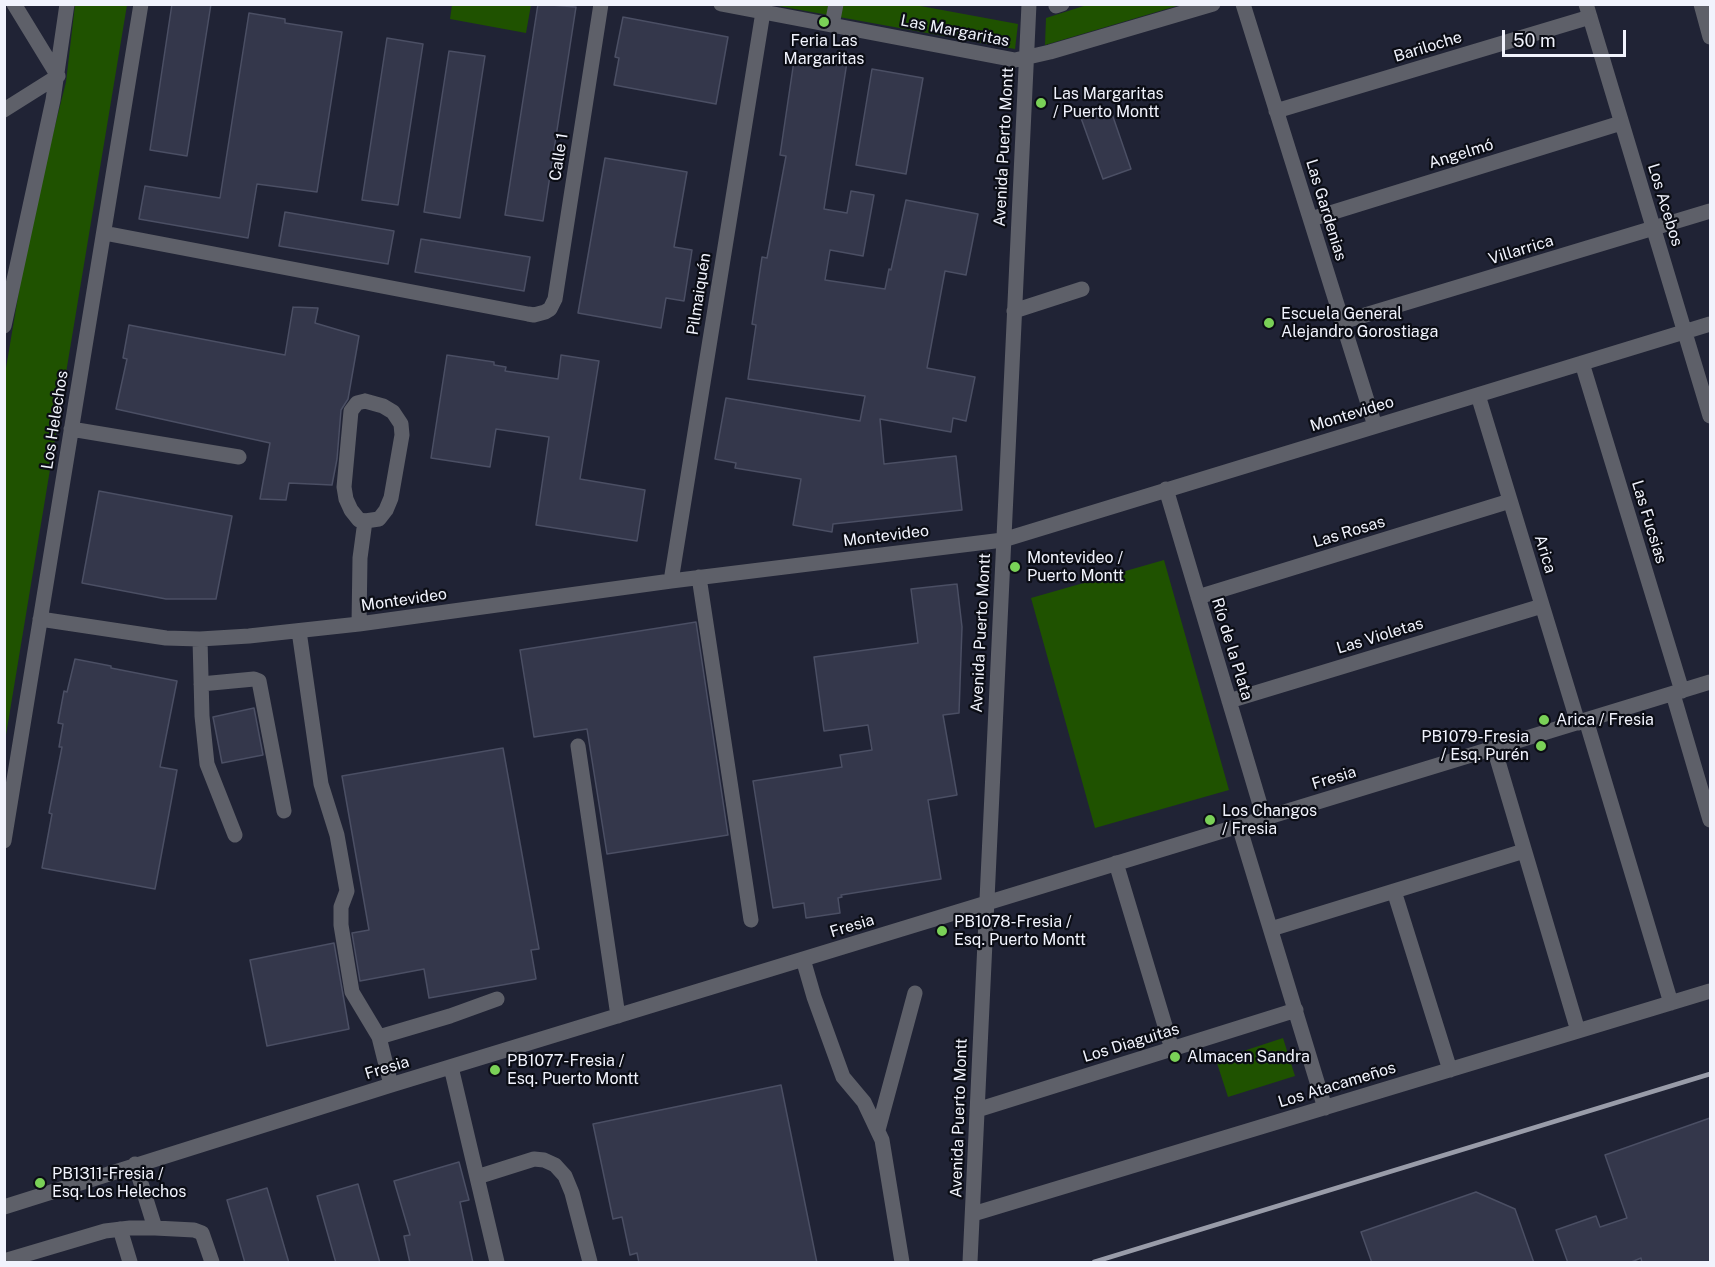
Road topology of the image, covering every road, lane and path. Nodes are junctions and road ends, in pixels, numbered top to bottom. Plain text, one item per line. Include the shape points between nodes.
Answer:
1 (14, 4) edge
2 (67, 4) edge
3 (141, 4) edge
4 (601, 4) edge
5 (836, 4) edge
6 (1029, 4) edge
7 (1214, 4) edge
8 (1243, 4) edge
9 (1701, 4) edge
10 (723, 5) edge
11 (1588, 11) edge
12 (763, 12) junction
13 (832, 25) junction
14 (1710, 37) edge
15 (1026, 59) junction
16 (58, 76) junction
17 (4, 110) edge
18 (1276, 111) junction
19 (1622, 123) junction
20 (1710, 211) edge
21 (1311, 219) junction
22 (1654, 228) junction
23 (104, 233) junction
24 (1082, 290) dead end
25 (1014, 311) junction
26 (1342, 322) junction
27 (1710, 324) edge
28 (4, 326) edge
29 (1685, 332) junction
30 (1582, 363) junction
31 (1478, 395) junction
32 (1710, 416) edge
33 (1375, 426) junction
34 (71, 429) junction
35 (239, 457) dead end
36 (1166, 489) junction
37 (1510, 501) junction
38 (365, 521) junction
39 (1003, 540) junction
40 (699, 578) junction
41 (671, 581) junction
42 (1198, 597) junction
43 (1542, 606) junction
44 (40, 619) junction
45 (359, 624) junction
46 (299, 631) junction
47 (200, 639) junction
48 (1710, 682) edge
49 (201, 684) junction
50 (1677, 693) junction
51 (1229, 701) junction
52 (1582, 722) junction
53 (578, 746) dead end
54 (1494, 748) junction
55 (284, 811) dead end
56 (1264, 818) junction
57 (1710, 820) edge
58 (1239, 826) junction
59 (235, 835) dead end
60 (4, 841) edge
61 (1524, 851) junction
62 (1116, 863) junction
63 (1394, 891) junction
64 (986, 903) junction
65 (751, 920) dead end
66 (1271, 928) junction
67 (803, 959) junction
68 (1710, 991) edge
69 (915, 993) dead end
70 (497, 999) dead end
71 (1671, 1003) junction
72 (1296, 1010) junction
73 (618, 1016) junction
74 (1578, 1031) junction
75 (379, 1037) junction
76 (1172, 1049) junction
77 (450, 1067) junction
78 (1450, 1070) junction
79 (391, 1085) junction
80 (1325, 1108) junction
81 (977, 1110) junction
82 (878, 1130) junction
83 (135, 1164) junction
84 (477, 1177) junction
85 (4, 1207) edge
86 (974, 1214) junction
87 (155, 1228) junction
88 (120, 1229) junction
89 (4, 1261) edge
90 (130, 1263) edge
91 (212, 1263) edge
92 (497, 1263) edge
93 (590, 1263) edge
94 (902, 1263) edge
95 (970, 1263) edge

1 - 16 street
2 - 16 street
3 - 23 street, Los Helechos
4 - 23 street, Calle 1 via 555,299 545,312 528,314
5 - 13 street
6 - 15 street, Avenida Puerto Montt
7 - 15 street, Las Margaritas
8 - 18 street, Las Gardenias
9 - 14 street
10 - 12 street, Las Margaritas
11 - 18 street, Bariloche
11 - 19 street, Los Acebos
12 - 13 street, Las Margaritas
12 - 41 street, Pilmaiquén
13 - 15 street, Las Margaritas via 1001,58
15 - 25 street, Avenida Puerto Montt
16 - 17 street
16 - 28 street
18 - 21 street, Las Gardenias
19 - 21 street, Angelmó
19 - 22 street, Los Acebos
20 - 22 street, Villarrica
21 - 26 street, Las Gardenias
22 - 26 street, Villarrica
22 - 29 street, Los Acebos
23 - 34 street, Los Helechos
24 - 25 street
25 - 39 street, Avenida Puerto Montt
26 - 33 street, Las Gardenias
27 - 29 street, Montevideo
29 - 30 street, Montevideo
29 - 32 street, Los Acebos
30 - 31 street, Montevideo
30 - 50 street, Las Fucsias
31 - 33 street, Montevideo
31 - 37 street, Arica
33 - 36 street, Montevideo
34 - 35 street
34 - 44 street, Los Helechos
36 - 39 street, Montevideo
36 - 42 street, Río de la Plata
37 - 42 street, Las Rosas
37 - 43 street, Arica
38 - 38 street via 351,510 344,487 351,411 357,403 365,401 393,412 401,424 402,435 392,498 379,519
38 - 45 street
39 - 40 street, Montevideo
39 - 64 street, Avenida Puerto Montt
40 - 41 street, Montevideo
40 - 65 street
41 - 45 street, Montevideo
42 - 51 street, Río de la Plata
43 - 51 street, Las Violetas
43 - 52 street, Arica
44 - 47 street, Montevideo
44 - 60 street, Los Helechos
45 - 46 street, Montevideo
46 - 47 street, Montevideo
46 - 75 street via 321,784 337,835 347,891 340,907 352,992
47 - 49 street
48 - 50 street, Fresia
49 - 55 street via 259,681
49 - 59 street via 207,764
50 - 52 street, Fresia
50 - 57 street, Las Fucsias
51 - 56 street, Río de la Plata
52 - 54 street, Fresia
52 - 71 street, Arica
53 - 73 street
54 - 56 street, Fresia
54 - 61 street
56 - 58 street, Fresia
58 - 62 street, Fresia
58 - 66 street
61 - 63 street
61 - 74 street
62 - 64 street, Fresia
62 - 76 street
63 - 66 street
63 - 78 street
64 - 67 street, Fresia
64 - 81 street, Avenida Puerto Montt
66 - 72 street
67 - 73 street, Fresia
67 - 82 street via 843,1077 864,1101
68 - 71 street, Los Atacameños
69 - 82 street
70 - 75 street
71 - 74 street, Los Atacameños
72 - 76 street, Los Diaguitas
72 - 80 street
73 - 77 street, Fresia
74 - 78 street, Los Atacameños
75 - 79 street
76 - 81 street, Los Diaguitas
77 - 79 street, Fresia
77 - 84 street
78 - 80 street, Los Atacameños
79 - 83 street, Fresia
80 - 86 street, Los Atacameños
81 - 86 street, Avenida Puerto Montt
82 - 94 street
83 - 85 street, Fresia
83 - 87 street
84 - 92 street
84 - 93 street via 534,1159 555,1165 572,1193
86 - 95 street, Avenida Puerto Montt
87 - 88 street
87 - 91 street via 202,1233
88 - 89 street
88 - 90 street

